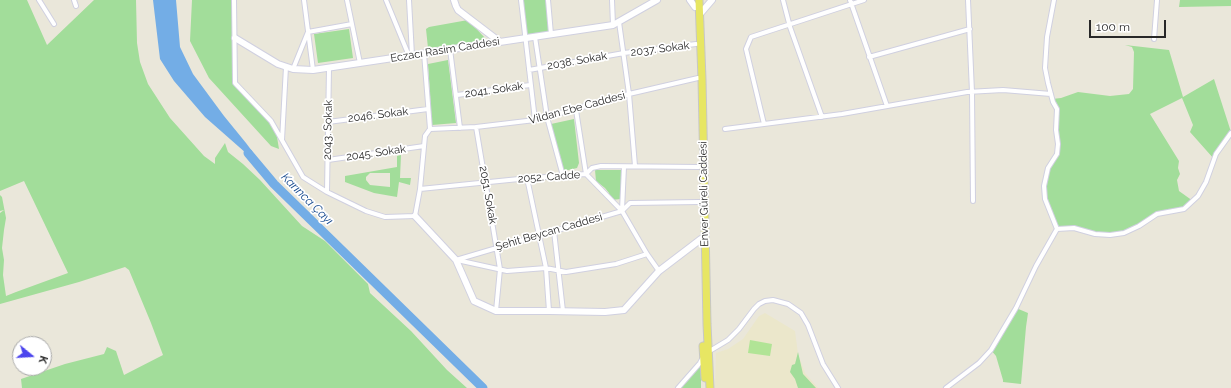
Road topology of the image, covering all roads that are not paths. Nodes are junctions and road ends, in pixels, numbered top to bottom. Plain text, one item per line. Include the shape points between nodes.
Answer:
1 (39, 0) edge
2 (74, 0) edge
3 (234, 0) edge
4 (304, 0) edge
5 (347, 0) edge
6 (386, 0) edge
7 (409, 0) edge
8 (454, 0) edge
9 (521, 0) edge
10 (548, 0) edge
11 (612, 0) edge
12 (657, 0) edge
13 (690, 0) edge
14 (712, 0) edge
15 (783, 0) edge
16 (864, 0) edge
17 (968, 0) edge
18 (1054, 0) edge
19 (1157, 0) edge
20 (697, 2) edge
21 (850, 2) edge
22 (76, 6) dead end
23 (700, 14) junction
24 (620, 22) junction
25 (54, 24) dead end
26 (352, 24) junction
27 (789, 24) junction
28 (613, 25) junction
29 (970, 30) junction
30 (308, 32) junction
31 (551, 34) junction
32 (535, 37) junction
33 (235, 38) junction
34 (525, 38) junction
35 (1154, 39) dead end
36 (500, 42) junction
37 (696, 44) junction
38 (450, 49) junction
39 (424, 53) junction
40 (624, 53) junction
41 (411, 56) junction
42 (869, 57) junction
43 (360, 63) junction
44 (286, 67) junction
45 (329, 68) junction
46 (540, 68) junction
47 (293, 69) junction
48 (313, 70) junction
49 (529, 70) junction
50 (698, 78) junction
51 (530, 85) junction
52 (972, 92) junction
53 (629, 94) junction
54 (1051, 94) junction
55 (457, 95) junction
56 (887, 106) junction
57 (428, 109) junction
58 (576, 110) junction
59 (547, 117) junction
60 (822, 117) junction
61 (535, 120) junction
62 (328, 122) junction
63 (764, 124) junction
64 (476, 127) junction
65 (460, 128) junction
66 (430, 129) junction
67 (724, 129) dead end
68 (1231, 133) edge
69 (282, 141) junction
70 (424, 146) junction
71 (328, 160) junction
72 (635, 166) junction
73 (624, 167) junction
74 (699, 167) junction
75 (586, 174) junction
76 (563, 176) junction
77 (527, 178) junction
78 (485, 182) junction
79 (420, 189) junction
80 (327, 192) junction
81 (973, 201) dead end
82 (700, 202) junction
83 (622, 211) junction
84 (414, 216) junction
85 (1057, 229) junction
86 (554, 231) junction
87 (540, 235) junction
88 (701, 239) junction
89 (497, 248) junction
90 (647, 254) junction
91 (456, 260) junction
92 (546, 268) junction
93 (500, 269) junction
94 (558, 270) junction
95 (659, 271) junction
96 (496, 311) junction
97 (549, 311) junction
98 (563, 311) junction
99 (706, 354) junction
100 (678, 388) edge
101 (706, 388) edge
102 (710, 388) edge
103 (838, 388) edge
104 (946, 388) edge

1 - 25 street
2 - 22 street
3 - 33 street
4 - 30 street
5 - 26 street
6 - 41 street
7 - 41 street
8 - 36 main road via 458,10
9 - 34 street
10 - 31 street
11 - 28 street
12 - 24 main road, Eczacı Rasim Caddesi
13 - 20 main road
14 - 23 main road
15 - 27 street
16 - 21 street
17 - 29 street
18 - 54 street via 1047,37 1045,68
19 - 35 street
20 - 23 main road, Enver Güreli Caddesi
20 - 37 main road, Enver Güreli Caddesi
21 - 27 street
21 - 42 street
23 - 99 main road, Enver Güreli Caddesi
24 - 28 main road, Eczacı Rasim Caddesi
24 - 40 street
26 - 30 street
26 - 43 street
27 - 60 street
27 - 63 street via 751,37 746,49
28 - 31 main road, Eczacı Rasim Caddesi
29 - 42 street
29 - 52 street
30 - 47 street
30 - 48 street
31 - 32 main road, Eczacı Rasim Caddesi
32 - 34 main road, Eczacı Rasim Caddesi
32 - 46 street
33 - 44 main road, Eczacı Rasim Caddesi
33 - 69 street via 235,83 271,121
34 - 36 main road, Eczacı Rasim Caddesi
34 - 49 street
36 - 38 main road, Eczacı Rasim Caddesi
37 - 40 street, 2037. Sokak
37 - 50 main road, Enver Güreli Caddesi
38 - 39 main road, Eczacı Rasim Caddesi
38 - 55 street
39 - 41 main road, Eczacı Rasim Caddesi
39 - 57 street
40 - 46 street, 2038. Sokak
40 - 53 street
41 - 43 main road, Eczacı Rasim Caddesi
42 - 56 street
43 - 45 main road, Eczacı Rasim Caddesi
44 - 47 main road, Eczacı Rasim Caddesi
44 - 69 street
45 - 48 main road, Eczacı Rasim Caddesi
45 - 62 street, 2043. Sokak
46 - 49 street, 2038. Sokak
46 - 59 street
47 - 48 main road, Eczacı Rasim Caddesi
49 - 51 street
50 - 53 street, Vildan Ebe Caddesi
50 - 74 main road, Enver Güreli Caddesi
51 - 55 street, 2041. Sokak
51 - 61 street
52 - 54 street via 1003,90
52 - 56 street
52 - 81 street
53 - 58 street, Vildan Ebe Caddesi
53 - 72 street
54 - 85 street via 1057,109 1057,154 1048,168 1044,186 1045,199
55 - 65 street
56 - 60 street
57 - 62 street, 2046. Sokak
57 - 66 street
58 - 59 street, Vildan Ebe Caddesi
58 - 75 street
59 - 61 street, Vildan Ebe Caddesi
59 - 76 street
60 - 63 street
61 - 64 street, Vildan Ebe Caddesi
62 - 71 street, 2043. Sokak
63 - 67 street
64 - 65 street, Vildan Ebe Caddesi
64 - 78 street, 2051. Sokak
65 - 66 street, Vildan Ebe Caddesi
66 - 70 street via 425,136
68 - 85 street via 1216,154 1198,196 1184,209 1157,214 1124,233 1110,235 1074,228
69 - 80 street via 303,177
70 - 71 street, 2045. Sokak
70 - 79 street
71 - 80 street, 2043. Sokak
72 - 73 street, 2052. Cadde
72 - 74 street, 2052. Cadde
73 - 75 street, 2052. Cadde via 601,166 592,168
73 - 83 street
74 - 82 main road, Enver Güreli Caddesi
75 - 76 street, 2052. Cadde
75 - 83 street
76 - 77 street, 2052. Cadde
77 - 78 street, 2052. Cadde
77 - 87 street
78 - 79 street, 2052. Cadde
78 - 89 street, 2051. Sokak
79 - 84 street
80 - 84 street via 366,211 385,216
82 - 83 street, Şehit Beycan Caddesi via 630,203
82 - 88 main road, Enver Güreli Caddesi
83 - 86 street, Şehit Beycan Caddesi
83 - 90 street
84 - 91 main road
85 - 104 street via 991,350
86 - 87 street, Şehit Beycan Caddesi
86 - 94 street
87 - 89 street, Şehit Beycan Caddesi
87 - 92 street
88 - 95 main road
88 - 99 main road, Enver Güreli Caddesi
89 - 91 street, Şehit Beycan Caddesi
89 - 93 street, 2051. Sokak
90 - 94 street via 616,264 566,272
90 - 95 street
91 - 93 street
91 - 96 main road via 474,301
92 - 93 street via 507,271
92 - 94 street
92 - 97 street
93 - 96 street, 2051. Sokak
94 - 98 street
95 - 98 main road via 624,310
96 - 97 main road
97 - 98 main road
99 - 100 street
99 - 101 main road, Enver Güreli Caddesi
99 - 102 main road, Enver Güreli Caddesi
99 - 103 street via 739,330 759,304 773,300 788,304 801,313 823,364

